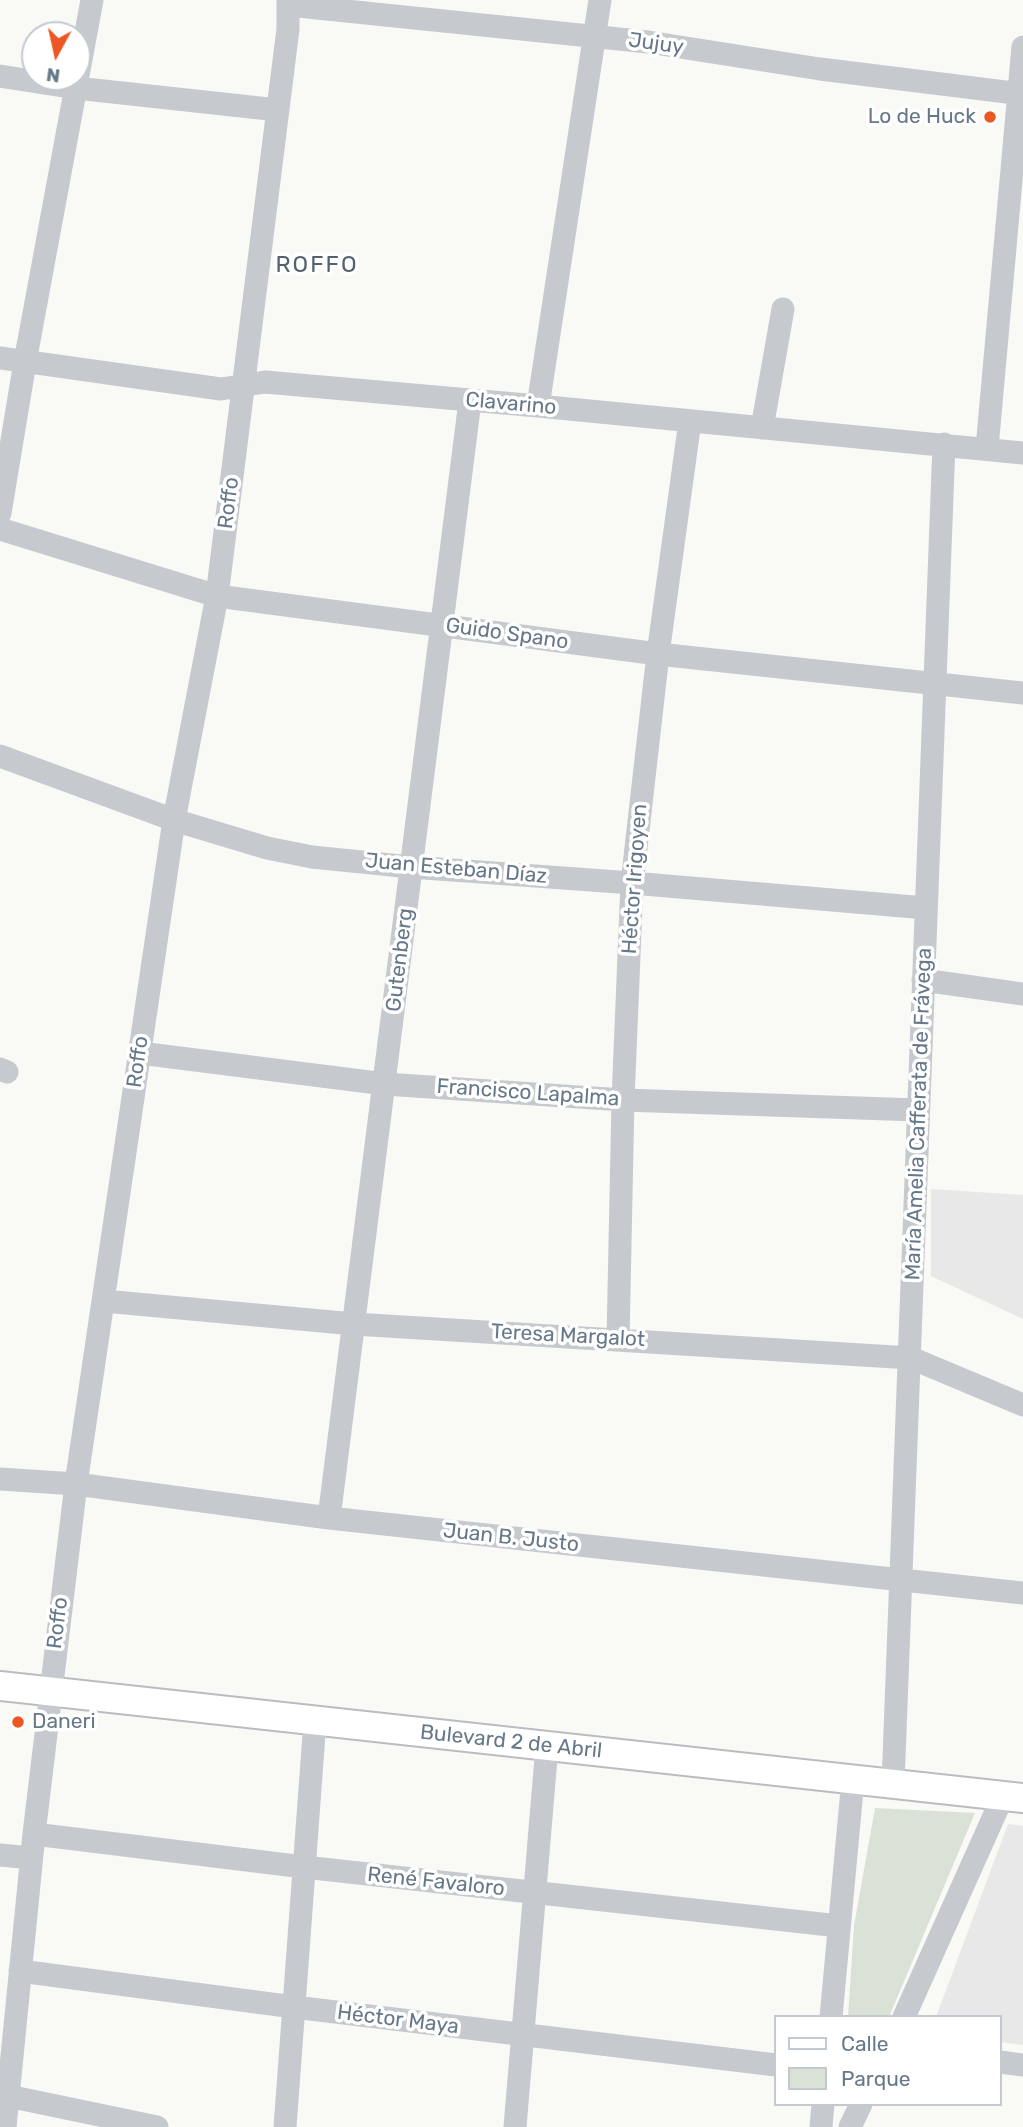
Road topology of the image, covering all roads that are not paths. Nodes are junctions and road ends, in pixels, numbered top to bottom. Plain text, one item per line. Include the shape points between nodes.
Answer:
1 (92, 0) edge
2 (600, 0) edge
3 (288, 3) edge
4 (439, 10) edge
5 (88, 21) edge
6 (594, 37) junction
7 (1023, 47) edge
8 (0, 76) edge
9 (21, 79) edge
10 (91, 90) edge
11 (75, 91) edge
12 (1021, 94) edge
13 (278, 110) junction
14 (783, 310) dead end
15 (0, 358) edge
16 (25, 362) junction
17 (244, 384) junction
18 (470, 401) junction
19 (538, 405) junction
20 (690, 421) junction
21 (762, 428) junction
22 (944, 444) junction
23 (987, 448) junction
24 (1023, 453) edge
25 (0, 513) edge
26 (0, 529) edge
27 (217, 596) junction
28 (442, 625) junction
29 (657, 654) junction
30 (935, 683) junction
31 (1023, 693) edge
32 (0, 757) edge
33 (174, 820) junction
34 (411, 867) junction
35 (632, 883) junction
36 (926, 908) junction
37 (923, 980) junction
38 (1023, 994) edge
39 (140, 1053) junction
40 (385, 1084) junction
41 (623, 1100) junction
42 (918, 1110) junction
43 (103, 1301) junction
44 (354, 1324) junction
45 (618, 1339) junction
46 (911, 1358) junction
47 (1023, 1405) edge
48 (0, 1479) edge
49 (76, 1484) junction
50 (330, 1518) junction
51 (901, 1581) junction
52 (1023, 1593) edge
53 (0, 1686) edge
54 (50, 1692) junction
55 (315, 1721) junction
56 (547, 1746) junction
57 (853, 1779) junction
58 (893, 1784) junction
59 (1013, 1797) edge
60 (34, 1834) junction
61 (0, 1855) edge
62 (31, 1858) junction
63 (304, 1867) junction
64 (534, 1893) junction
65 (839, 1926) junction
66 (13, 1985) edge
67 (293, 2007) junction
68 (831, 2015) edge
69 (905, 2015) edge
70 (522, 2035) junction
71 (1002, 2062) edge
72 (774, 2065) edge
73 (1023, 2065) edge
74 (8, 2096) junction
75 (823, 2106) edge
76 (860, 2106) edge
77 (5, 2127) edge
78 (157, 2127) edge
79 (285, 2127) edge
80 (515, 2127) edge
81 (821, 2127) edge
82 (850, 2127) edge

1 - 5 street
2 - 6 street
3 - 4 street, Jujuy
3 - 13 street, Roffo
4 - 6 street, Jujuy
6 - 12 street, Jujuy
6 - 19 street
7 - 12 street
8 - 9 street
10 - 13 street
11 - 16 street
12 - 23 street
13 - 17 street, Roffo
14 - 21 street
15 - 16 street, Clavarino
16 - 17 street, Clavarino via 221,389
16 - 25 street
17 - 18 street, Clavarino via 265,382
17 - 27 street, Roffo
18 - 19 street, Clavarino
18 - 28 street, Gutenberg
19 - 20 street, Clavarino
20 - 21 street, Clavarino
20 - 29 street, Héctor Irigoyen
21 - 22 street, Clavarino
22 - 23 street, Clavarino
22 - 30 street, María Amelia Cafferata de Frávega
23 - 24 street, Clavarino
26 - 27 street, Guido Spano
27 - 28 street, Guido Spano
27 - 33 street, Roffo
28 - 29 street, Guido Spano
28 - 34 street, Gutenberg
29 - 30 street, Guido Spano
29 - 35 street, Héctor Irigoyen
30 - 31 street, Guido Spano
30 - 36 street, María Amelia Cafferata de Frávega
32 - 33 street, Juan Esteban Díaz
33 - 34 street, Juan Esteban Díaz via 267,848
33 - 39 street, Roffo
34 - 35 street, Juan Esteban Díaz
34 - 40 street, Gutenberg
35 - 36 street, Juan Esteban Díaz
35 - 41 street, Héctor Irigoyen
36 - 37 street, María Amelia Cafferata de Frávega
37 - 38 street
37 - 42 street, María Amelia Cafferata de Frávega
39 - 40 street, Francisco Lapalma
39 - 43 street, Roffo
40 - 41 street, Francisco Lapalma
40 - 44 street, Gutenberg
41 - 42 street, Francisco Lapalma
41 - 45 street, Héctor Irigoyen
42 - 46 street, María Amelia Cafferata de Frávega
43 - 44 street, Teresa Margalot
43 - 49 street, Roffo
44 - 45 street, Teresa Margalot
44 - 50 street, Gutenberg
45 - 46 street, Teresa Margalot
46 - 47 street, Teresa Margalot
46 - 51 street, María Amelia Cafferata de Frávega
48 - 49 street, Juan B. Justo
49 - 50 street, Juan B. Justo
49 - 54 street, Roffo
50 - 51 street, Juan B. Justo
51 - 52 street, Juan B. Justo
51 - 58 street, María Amelia Cafferata de Frávega
53 - 54 main road, Bulevard 2 de Abril
54 - 55 main road, Bulevard 2 de Abril
54 - 60 street, Roffo
55 - 56 main road, Bulevard 2 de Abril
55 - 63 street
56 - 57 main road, Bulevard 2 de Abril
56 - 64 street
57 - 58 main road, Bulevard 2 de Abril
57 - 65 street
58 - 59 main road, Bulevard 2 de Abril
59 - 69 street
60 - 62 street, Roffo
60 - 63 street, René Favaloro
61 - 62 street
62 - 66 street, Roffo
63 - 64 street, René Favaloro
63 - 67 street
64 - 65 street, René Favaloro
64 - 70 street
65 - 68 street
66 - 67 street, Héctor Maya
66 - 74 street, Roffo
67 - 70 street, Héctor Maya
67 - 79 street
70 - 72 street, Héctor Maya
70 - 80 street
71 - 73 street
74 - 77 street, Roffo
74 - 78 street
75 - 81 street
76 - 82 street

